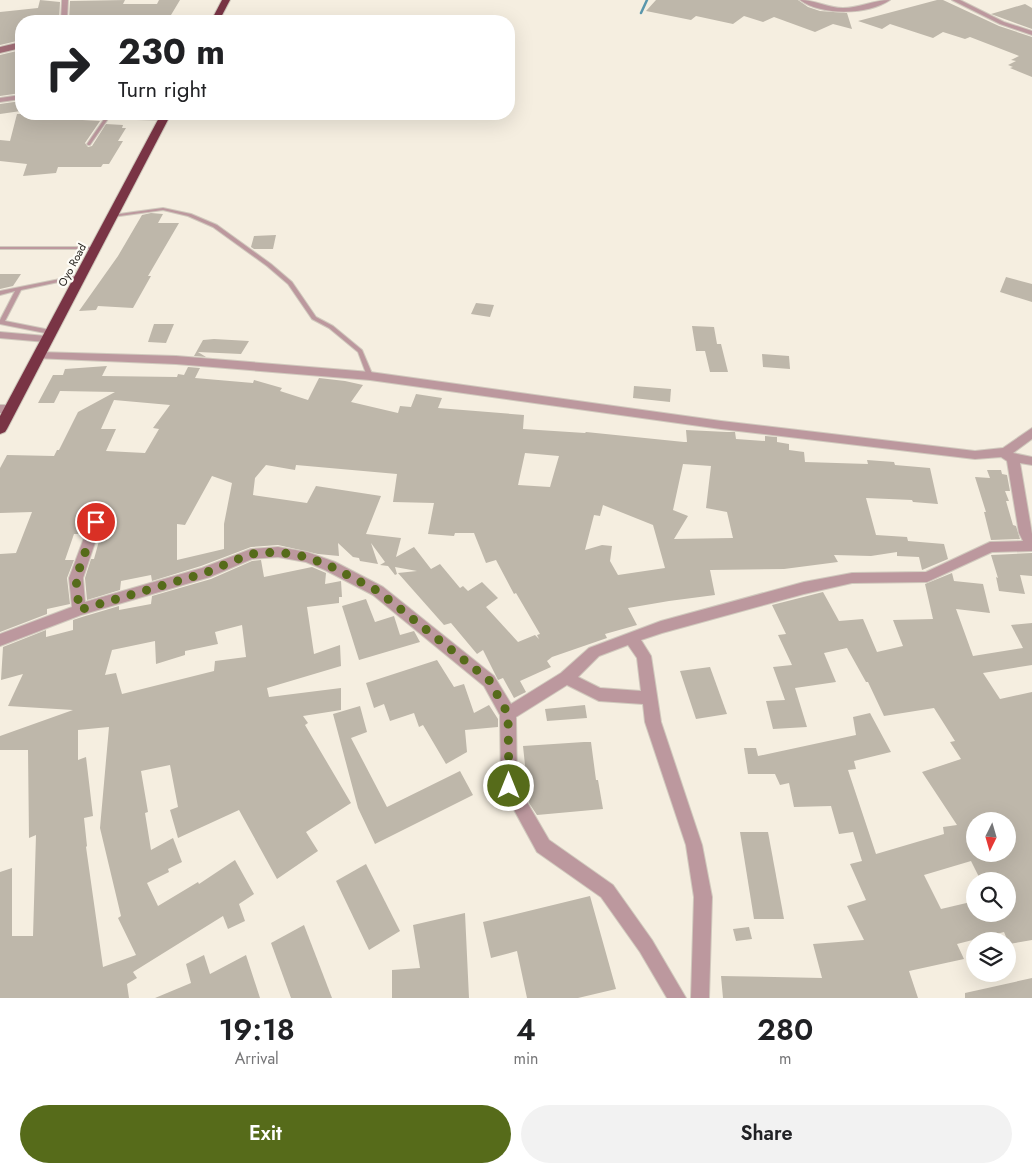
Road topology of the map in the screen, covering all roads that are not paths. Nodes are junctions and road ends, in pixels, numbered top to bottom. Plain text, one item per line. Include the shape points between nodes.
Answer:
1 (65, 0) edge
2 (226, 0) edge
3 (804, 0) edge
4 (887, 0) edge
5 (955, 0) edge
6 (64, 15) edge
7 (217, 15) edge
8 (1032, 33) edge
9 (15, 46) edge
10 (0, 50) edge
11 (15, 97) edge
12 (0, 100) edge
13 (105, 120) edge
14 (163, 120) edge
15 (89, 144) dead end
16 (112, 216) junction
17 (0, 248) edge
18 (95, 248) junction
19 (80, 276) junction
20 (20, 289) junction
21 (0, 293) edge
22 (1, 322) edge
23 (0, 335) edge
24 (48, 336) junction
25 (38, 356) junction
26 (370, 376) junction
27 (5, 409) edge
28 (0, 429) edge
29 (1032, 432) edge
30 (999, 454) junction
31 (1013, 458) junction
32 (1032, 461) edge
33 (96, 522) dead end
34 (1032, 546) edge
35 (79, 610) junction
36 (631, 638) junction
37 (0, 640) edge
38 (566, 678) junction
39 (649, 698) junction
40 (508, 714) junction
41 (677, 998) edge
42 (700, 998) edge

1 - 6 street
2 - 7 highway
3 - 4 street via 823,8 849,11
5 - 8 street via 1002,23
9 - 10 street
11 - 12 street
13 - 15 lane
14 - 16 highway, Oyo Road
16 - 18 highway, Oyo Road
16 - 26 lane via 163,209 215,226 290,283 314,318 360,351
17 - 18 lane
18 - 19 highway, Oyo Road
19 - 20 lane
19 - 24 highway, Oyo Road
20 - 21 lane
20 - 22 lane
22 - 24 lane
23 - 24 street
24 - 25 highway, Oyo Road
25 - 26 street via 176,360
25 - 27 highway, Oyo Road
26 - 30 street via 730,427 975,455
27 - 28 highway, Oyo Road
29 - 30 street via 1020,445
30 - 31 street
31 - 32 street
31 - 34 street via 1025,533
33 - 35 street via 76,578
34 - 36 street via 990,547 927,576 852,578 804,588
35 - 37 street
35 - 40 street via 205,573 250,554 278,552 307,557 378,591 489,680
36 - 38 street via 594,652
36 - 39 street via 644,656
38 - 39 street via 599,694
38 - 40 street
39 - 42 street via 653,722 694,845 703,897
40 - 41 street via 509,786 543,846 607,892 646,946

